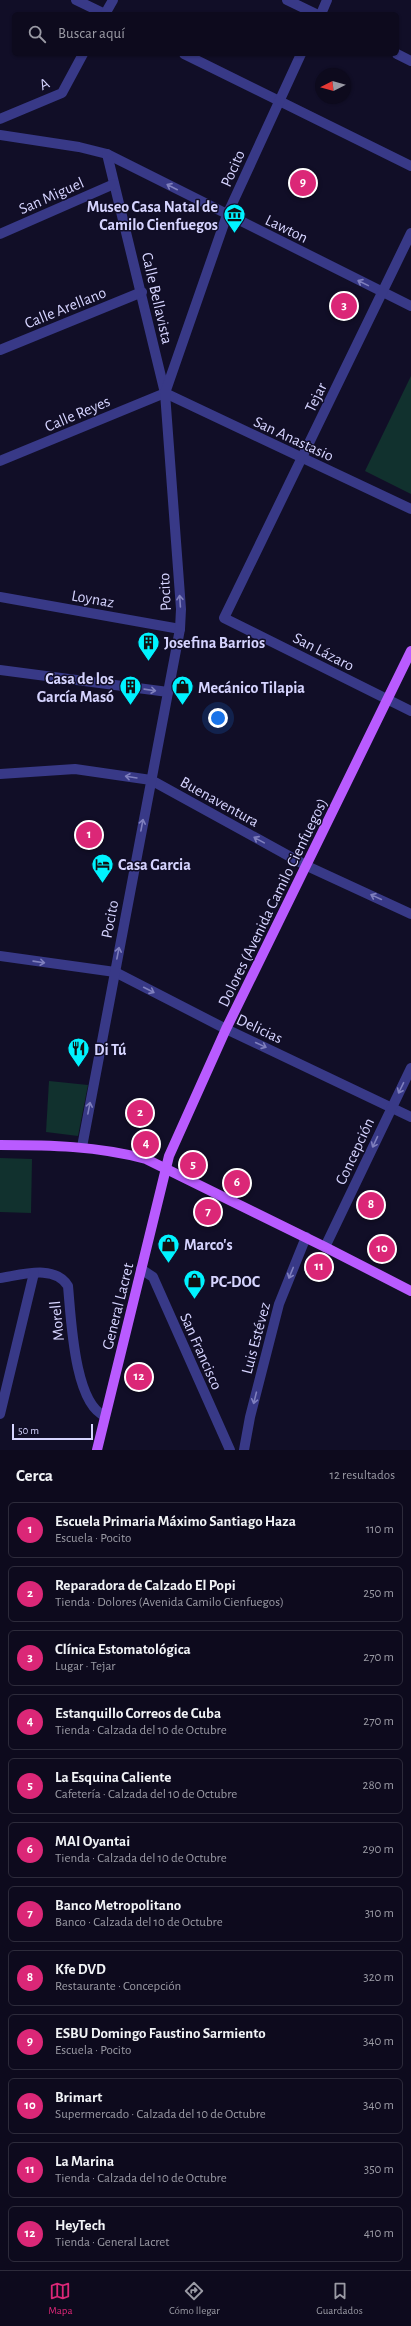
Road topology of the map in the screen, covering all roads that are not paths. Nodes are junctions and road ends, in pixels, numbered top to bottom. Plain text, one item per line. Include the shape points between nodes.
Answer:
1 (76, 0) edge
2 (113, 0) edge
3 (287, 0) edge
4 (327, 0) edge
5 (101, 12) edge
6 (106, 12) edge
7 (312, 12) edge
8 (322, 12) edge
9 (399, 55) edge
10 (82, 56) edge
11 (188, 56) edge
12 (300, 56) edge
13 (411, 61) edge
14 (278, 102) junction
15 (0, 119) edge
16 (0, 135) edge
17 (107, 154) junction
18 (411, 166) edge
19 (114, 184) junction
20 (228, 216) junction
21 (411, 233) edge
22 (0, 234) edge
23 (142, 292) junction
24 (383, 293) junction
25 (411, 306) edge
26 (0, 350) edge
27 (165, 393) junction
28 (301, 458) junction
29 (0, 461) edge
30 (411, 509) edge
31 (0, 597) edge
32 (224, 618) joint
33 (180, 629) junction
34 (411, 652) edge
35 (0, 670) edge
36 (168, 692) junction
37 (388, 700) junction
38 (411, 711) edge
39 (0, 774) edge
40 (151, 780) junction
41 (307, 866) junction
42 (411, 914) edge
43 (0, 956) edge
44 (115, 972) junction
45 (226, 1029) junction
46 (411, 1068) edge
47 (392, 1107) junction
48 (411, 1117) edge
49 (0, 1145) edge
50 (82, 1147) junction
51 (166, 1169) junction
52 (306, 1237) junction
53 (325, 1247) junction
54 (141, 1269) junction
55 (34, 1272) junction
56 (0, 1278) edge
57 (411, 1291) edge
58 (0, 1414) edge
59 (105, 1416) junction
60 (97, 1450) edge
61 (230, 1450) edge
62 (244, 1450) edge

1 - 5 street
2 - 6 street
3 - 7 street
4 - 8 street
9 - 13 street
10 - 15 street, A via 62,93
11 - 14 street
12 - 14 street, Pocito
14 - 18 street
14 - 20 street, Pocito
16 - 17 street
17 - 19 street, Calle Bellavista
20 -> 17 street, Lawton
19 - 22 street, San Miguel
19 - 23 street, Calle Bellavista
24 -> 20 street, Lawton
20 - 27 street, Pocito
21 - 24 street, Tejar
23 - 26 street, Calle Arellano
23 - 27 street, Calle Bellavista
24 - 25 street, Lawton
24 - 28 street, Tejar
27 - 28 street, San Anastasio
27 - 29 street, Calle Reyes
33 -> 27 street, Pocito via 181,610
28 - 30 street, San Anastasio
28 - 32 street, Tejar
31 - 33 street, Loynaz
32 - 37 street, San Lázaro
33 - 36 street, Pocito
34 - 37 main road, Dolores (Avenida Camilo Cienfuegos)
35 -> 36 street
36 - 40 street, Pocito
37 - 38 street, San Lázaro
37 - 41 main road, Dolores (Avenida Camilo Cienfuegos)
40 -> 39 street, Buenaventura via 75,769
41 -> 40 street, Buenaventura
44 -> 40 street, Pocito
42 -> 41 street, Buenaventura
41 - 45 main road, Dolores (Avenida Camilo Cienfuegos)
43 -> 44 street, Delicias
44 -> 45 street, Delicias
50 -> 44 street, Pocito
45 -> 47 street, Delicias
45 - 51 main road, Dolores (Avenida Camilo Cienfuegos) via 185,1118
46 -> 47 street, Concepción
47 - 48 street, Delicias
47 -> 53 street, Concepción
49 - 50 main road
50 - 51 main road via 146,1159
51 - 52 main road
51 - 54 main road, General Lacret
52 - 53 main road
52 -> 62 street, Luis Estévez via 279,1304
53 - 57 main road
54 - 59 main road, General Lacret
54 - 61 street, San Francisco via 153,1277
55 - 56 street, Morell
55 - 58 street
55 - 59 street, Morell via 55,1274 68,1286 79,1376 93,1408
59 - 60 main road, General Lacret

